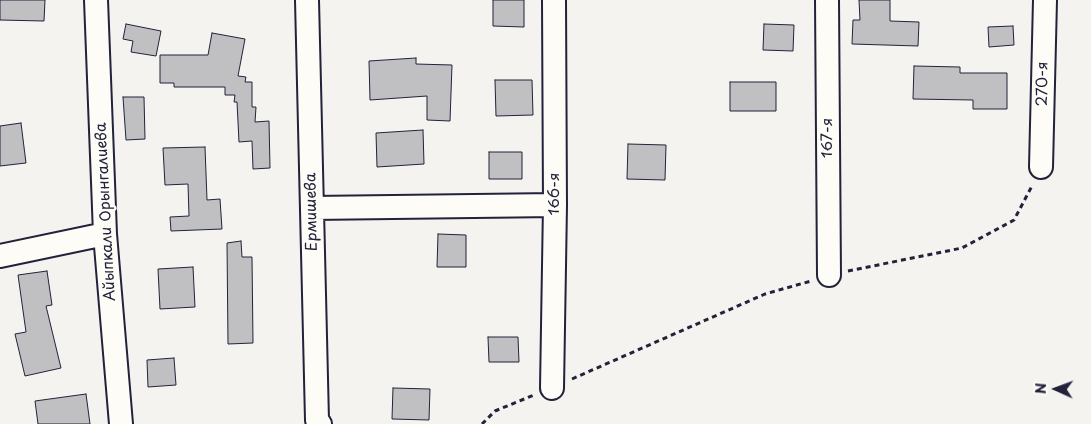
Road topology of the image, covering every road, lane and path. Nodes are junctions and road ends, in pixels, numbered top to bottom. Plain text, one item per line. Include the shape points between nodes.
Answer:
1 (96, 0) edge
2 (307, 0) edge
3 (554, 0) edge
4 (827, 0) edge
5 (1045, 0) edge
6 (1041, 168) joint
7 (555, 205) junction
8 (312, 208) junction
9 (105, 234) junction
10 (0, 256) edge
11 (829, 276) junction
12 (552, 388) junction
13 (120, 424) edge
14 (320, 424) edge
15 (482, 424) edge

1 - 9 street, Айыпкали Орынгалиева
2 - 8 street, Ермишева
3 - 7 street, 166-я
4 - 11 street, 167-я
5 - 6 street, 270-я
6 - 11 path via 1014,220 962,248
7 - 8 street
7 - 12 street, 166-я
8 - 14 street, Ермишева via 317,420
9 - 10 street
9 - 13 street, Айыпкали Орынгалиева
11 - 12 path via 765,294
12 - 15 path via 495,411

